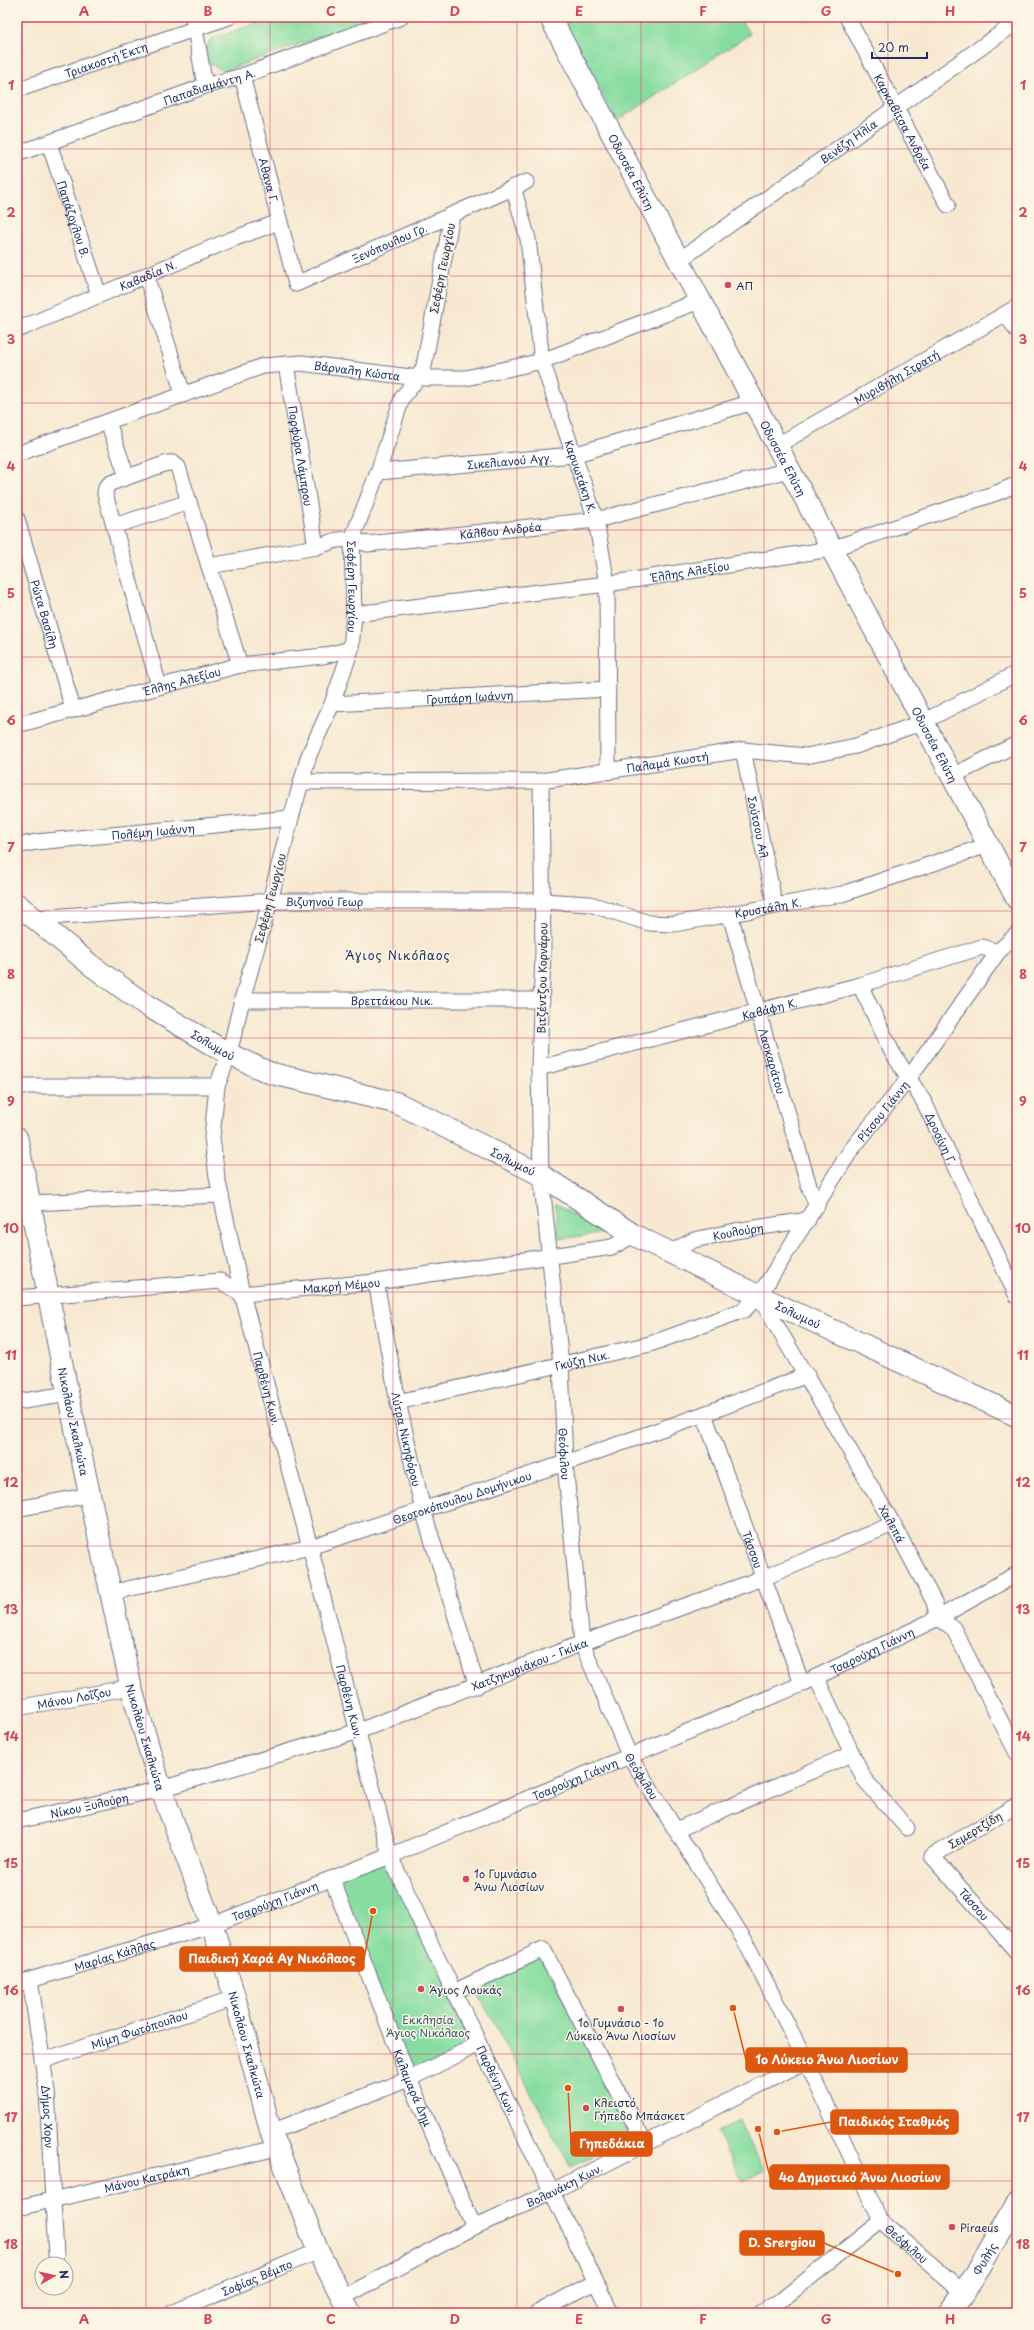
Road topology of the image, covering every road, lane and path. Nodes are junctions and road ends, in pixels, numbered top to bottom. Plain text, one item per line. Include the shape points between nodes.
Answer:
1 (229, 17) edge
2 (401, 17) edge
3 (550, 17) edge
4 (847, 17) edge
5 (1017, 22) edge
6 (194, 23) edge
7 (242, 76) junction
8 (205, 86) junction
9 (17, 90) edge
10 (897, 106) junction
11 (49, 143) junction
12 (17, 154) edge
13 (520, 185) joint
14 (948, 205) dead end
15 (452, 215) junction
16 (279, 222) junction
17 (687, 270) junction
18 (146, 275) junction
19 (296, 284) joint
20 (99, 295) junction
21 (699, 301) junction
22 (1012, 311) edge
23 (17, 330) edge
24 (1017, 331) edge
25 (542, 361) junction
26 (286, 364) junction
27 (418, 378) junction
28 (183, 394) junction
29 (753, 402) junction
30 (108, 422) junction
31 (776, 446) junction
32 (17, 454) edge
33 (573, 455) junction
34 (789, 470) junction
35 (378, 472) junction
36 (127, 477) junction
37 (1017, 484) edge
38 (189, 502) junction
39 (17, 519) edge
40 (596, 520) junction
41 (114, 526) junction
42 (352, 539) junction
43 (316, 547) junction
44 (831, 550) junction
45 (23, 561) edge
46 (209, 566) junction
47 (607, 584) junction
48 (354, 614) junction
49 (350, 649) junction
50 (240, 665) junction
51 (1017, 673) edge
52 (159, 686) junction
53 (608, 689) junction
54 (332, 704) junction
55 (73, 709) junction
56 (923, 722) junction
57 (17, 725) edge
58 (1017, 744) edge
59 (743, 750) junction
60 (608, 772) junction
61 (952, 776) junction
62 (541, 781) junction
63 (301, 782) junction
64 (291, 818) junction
65 (988, 845) junction
66 (17, 846) edge
67 (1017, 899) edge
68 (270, 901) junction
69 (542, 901) junction
70 (17, 904) edge
71 (775, 906) junction
72 (730, 915) junction
73 (35, 918) junction
74 (1017, 934) edge
75 (998, 952) junction
76 (860, 985) junction
77 (242, 1000) junction
78 (542, 1000) junction
79 (757, 1011) junction
80 (229, 1054) junction
81 (539, 1068) junction
82 (909, 1078) junction
83 (17, 1086) edge
84 (217, 1086) junction
85 (17, 1138) edge
86 (19, 1159) edge
87 (540, 1175) junction
88 (221, 1195) junction
89 (29, 1203) junction
90 (817, 1206) junction
91 (808, 1220) junction
92 (634, 1235) junction
93 (672, 1252) junction
94 (549, 1256) junction
95 (376, 1282) junction
96 (242, 1294) junction
97 (48, 1295) junction
98 (759, 1296) junction
99 (1017, 1296) edge
100 (17, 1298) edge
101 (561, 1364) junction
102 (807, 1375) junction
103 (68, 1394) junction
104 (17, 1402) edge
105 (398, 1402) junction
106 (704, 1414) junction
107 (1017, 1416) edge
108 (565, 1463) junction
109 (89, 1495) junction
110 (17, 1509) edge
111 (423, 1510) junction
112 (893, 1524) junction
113 (310, 1547) junction
114 (1017, 1574) edge
115 (763, 1578) junction
116 (110, 1594) junction
117 (938, 1618) junction
118 (582, 1643) junction
119 (816, 1677) junction
120 (802, 1684) junction
121 (476, 1686) junction
122 (131, 1687) junction
123 (17, 1708) edge
124 (359, 1731) junction
125 (1015, 1747) edge
126 (851, 1754) junction
127 (629, 1755) junction
128 (161, 1789) junction
129 (1017, 1805) edge
130 (17, 1820) edge
131 (907, 1828) dead end
132 (676, 1830) junction
133 (390, 1856) junction
134 (932, 1856) joint
135 (332, 1879) junction
136 (212, 1924) junction
137 (1017, 1952) edge
138 (24, 1982) edge
139 (454, 1992) junction
140 (235, 1998) junction
141 (479, 2044) junction
142 (44, 2060) junction
143 (806, 2061) junction
144 (409, 2079) junction
145 (274, 2140) junction
146 (645, 2144) junction
147 (551, 2192) junction
148 (52, 2199) junction
149 (1017, 2203) edge
150 (17, 2208) edge
151 (882, 2221) junction
152 (474, 2227) junction
153 (318, 2251) junction
154 (56, 2255) dead end
155 (594, 2282) junction
156 (964, 2293) junction
157 (346, 2305) edge
158 (172, 2313) edge
159 (537, 2313) edge
160 (611, 2313) edge
161 (761, 2313) edge
162 (949, 2313) edge

1 - 6 street, Τριακοστή Έκτη
2 - 7 street, Παπαδιαμάντη Α.
3 - 17 street, Οδυσσέα Ελύτη
4 - 10 street, Καρκαβίτσα Ανδρέα
5 - 10 street, Βενέζη Ηλία
6 - 8 street
6 - 9 street, Τριακοστή Έκτη
7 - 8 street, Παπαδιαμάντη Α.
7 - 16 street, Αθανα Γ.
8 - 11 street, Παπαδιαμάντη Α.
10 - 14 street, Καρκαβίτσα Ανδρέα
10 - 17 street, Βενέζη Ηλία
11 - 12 street, Παπαδιαμάντη Α.
11 - 20 street, Παπάζογλου Β.
13 - 15 street, Ξενόπουλου Γρ.
13 - 25 street, Καρυωτάκη Κ.
15 - 19 street, Ξενόπουλου Γρ.
15 - 27 street, Σεφέρη Γεωργίου via 424,366
16 - 18 street, Καβαδία Ν.
16 - 19 street, Αθανα Γ.
17 - 21 street, Οδυσσέα Ελύτη
18 - 20 street, Καβαδία Ν.
18 - 28 street
20 - 23 street, Καβαδία Ν.
21 - 25 street, Βάρναλη Κώστα
21 - 29 street, Οδυσσέα Ελύτη via 715,320
22 - 24 street
22 - 31 street, Μυριβήλη Στρατή
25 - 27 street, Βάρναλη Κώστα via 466,378
25 - 33 street, Καρυωτάκη Κ.
26 - 27 street, Βάρναλη Κώστα
26 - 28 street, Βάρναλη Κώστα via 263,366
26 - 43 street, Πορφύρα Λάμπρου
27 - 35 street, Σεφέρη Γεωργίου via 402,398
28 - 30 street, Βάρναλη Κώστα
29 - 31 street, Οδυσσέα Ελύτη
29 - 33 street, Σικελιανού Αγγ.
30 - 32 street, Βάρναλη Κώστα
30 - 36 street
31 - 34 street, Οδυσσέα Ελύτη
33 - 35 street, Σικελιανού Αγγ.
33 - 40 street, Καρυωτάκη Κ.
34 - 40 street, Κάλβου Ανδρέα
34 - 44 street, Οδυσσέα Ελύτη
35 - 42 street, Σεφέρη Γεωργίου
36 - 38 street via 173,463 178,467
36 - 41 street via 106,487 105,494
37 - 44 street, Έλλης Αλεξίου
38 - 41 street
38 - 46 street
39 - 45 street, Ρώτα Βασίλη
40 - 42 street, Κάλβου Ανδρέα via 368,544
40 - 47 street, Καρυωτάκη Κ.
41 - 52 street
42 - 43 street, Κάλβου Ανδρέα via 337,540
42 - 48 street, Σεφέρη Γεωργίου
43 - 46 street, Κάλβου Ανδρέα
44 - 47 street, Έλλης Αλεξίου
44 - 56 street, Οδυσσέα Ελύτη
45 - 55 street, Ρώτα Βασίλη
46 - 50 street
47 - 48 street, Έλλης Αλεξίου
47 - 53 street, Καρυωτάκη Κ.
48 - 49 street, Σεφέρη Γεωργίου
49 - 50 street, Έλλης Αλεξίου via 324,656
49 - 54 street, Σεφέρη Γεωργίου
50 - 52 street, Έλλης Αλεξίου
51 - 56 street, Παλαμά Κωστή
52 - 55 street, Έλλης Αλεξίου
53 - 54 street, Γρυπάρη Ιωάννη
53 - 60 street, Καρυωτάκη Κ.
54 - 63 street, Σεφέρη Γεωργίου via 308,755
55 - 57 street, Έλλης Αλεξίου
56 - 59 street, Παλαμά Κωστή via 856,746 806,756
56 - 61 street, Οδυσσέα Ελύτη
58 - 61 street
59 - 60 street, Παλαμά Κωστή
59 - 71 street, Σούτσου Αλ.
60 - 62 street, Παλαμά Κωστή
61 - 65 street, Οδυσσέα Ελύτη
62 - 63 street, Παλαμά Κωστή
62 - 69 street, Βιτζέντζου Κορνάρου
63 - 64 street, Σεφέρη Γεωργίου
64 - 66 street, Πολέμη Ιωάννη via 36,842
64 - 68 street, Σεφέρη Γεωργίου
65 - 67 street, Οδυσσέα Ελύτη
65 - 71 street, Κρυστάλη Κ. via 842,894
68 - 69 street, Βιζυηνού Γεωρ
68 - 73 street, Βιζυηνού Γεωρ
68 - 77 street, Σεφέρη Γεωργίου
69 - 72 street, Κρυστάλη Κ. via 590,904 650,923 674,924
69 - 78 street, Βιτζέντζου Κορνάρου
70 - 73 street, Σολωμού
71 - 72 street, Κρυστάλη Κ.
72 - 79 street, Λασκαράτου
73 - 80 street, Σολωμού via 92,966 146,1005
74 - 75 street, Ρίτσου Γιάννη
75 - 76 street, Καβάφη Κ. via 982,947
75 - 82 street, Ρίτσου Γιάννη
76 - 79 street, Καβάφη Κ.
76 - 82 street, Δροσίνη Γ. via 892,1052
77 - 78 street, Βρεττάκου Νικ.
77 - 80 street, Σεφέρη Γεωργίου
78 - 81 street, Βιτζέντζου Κορνάρου
79 - 81 street, Καβάφη Κ.
79 - 90 street, Λασκαράτου
80 - 84 street, Παρθένη Κων.
80 - 87 street, Σολωμού via 270,1073 397,1103
81 - 87 street, Βιτζέντζου Κορνάρου
82 - 90 street, Ρίτσου Γιάννη via 851,1150
82 - 99 street, Δροσίνη Γ. via 924,1102
83 - 84 street
84 - 88 street, Παρθένη Κων. via 212,1137
85 - 86 street, Νικολάου Σκαλκώτα
86 - 89 street, Νικολάου Σκαλκώτα
87 - 92 street, Σολωμού
87 - 94 street, Θεόφιλου
88 - 89 street
88 - 96 street, Παρθένη Κων.
89 - 97 street, Νικολάου Σκαλκώτα
90 - 91 street, Ρίτσου Γιάννη
91 - 93 street, Κουλούρη via 694,1240
91 - 98 street, Ρίτσου Γιάννη
92 - 93 street, Σολωμού
92 - 94 street, Μακρή Μέμου via 612,1247
93 - 98 street, Σολωμού
94 - 95 street, Μακρή Μέμου
94 - 101 street, Θεόφιλου
95 - 96 street, Μακρή Μέμου
95 - 105 street, Λύτρα Νικηφόρου
96 - 97 street via 220,1281
96 - 113 street, Παρθένη Κων.
97 - 100 street
97 - 103 street, Νικολάου Σκαλκώτα
98 - 101 street, Γκύζη Νικ. via 744,1310 650,1344
98 - 102 street, Χαλεπά
98 - 107 street, Σολωμού
101 - 105 street, Γκύζη Νικ.
101 - 108 street, Θεόφιλου
102 - 106 street, Θεοτοκόπουλου Δομήνικου
102 - 112 street, Χαλεπά
103 - 104 street
103 - 109 street, Νικολάου Σκαλκώτα
105 - 111 street, Λύτρα Νικηφόρου
106 - 108 street, Θεοτοκόπουλου Δομήνικου
106 - 115 street, Τάσσου
108 - 111 street, Θεοτοκόπουλου Δομήνικου
108 - 118 street, Θεόφιλου
109 - 110 street
109 - 116 street, Νικολάου Σκαλκώτα
111 - 113 street, Θεοτοκόπουλου Δομήνικου
111 - 121 street, Λύτρα Νικηφόρου
112 - 115 street, Χατζηκυριάκου - Γκίκα
112 - 117 street, Χαλεπά via 934,1602
113 - 116 street, Θεοτοκόπουλου Δομήνικου
113 - 124 street, Παρθένη Κων.
114 - 117 street, Τσαρούχη Γιάννη
115 - 118 street, Χατζηκυριάκου - Γκίκα
115 - 120 street, Τάσσου
116 - 122 street, Νικολάου Σκαλκώτα
117 - 119 street, Τσαρούχη Γιάννη
117 - 125 street via 953,1628
118 - 121 street, Χατζηκυριάκου - Γκίκα
118 - 127 street, Θεόφιλου
119 - 120 street, Τσαρούχη Γιάννη
119 - 126 street
120 - 127 street, Τσαρούχη Γιάννη
121 - 124 street, Χατζηκυριάκου - Γκίκα
122 - 123 street, Μάνου Λοΐζου
122 - 128 street, Νικολάου Σκαλκώτα
124 - 128 street, Χατζηκυριάκου - Γκίκα
124 - 133 street, Παρθένη Κων.
126 - 131 street via 864,1779
126 - 132 street
127 - 132 street, Θεόφιλου
127 - 133 street, Τσαρούχη Γιάννη
128 - 130 street, Νίκου Ξυλούρη
128 - 136 street, Νικολάου Σκαλκώτα
129 - 134 street, Σεμερτζίδη
132 - 143 street, Θεόφιλου via 745,1941
133 - 135 street, Τσαρούχη Γιάννη
133 - 139 street, Παρθένη Κων.
134 - 137 street, Τάσσου
135 - 136 street, Τσαρούχη Γιάννη
135 - 144 street, Καλαμαρά Δημ
136 - 138 street, Μαρίας Κάλλας
136 - 140 street, Νικολάου Σκαλκώτα
138 - 142 street, Δήμος Χορν
139 - 141 street, Παρθένη Κων.
139 - 146 street via 542,1949
140 - 142 street, Μίμη Φωτόπουλου
140 - 145 street, Νικολάου Σκαλκώτα
141 - 144 street, Μάνου Κατράκη
141 - 147 street, Παρθένη Κων.
142 - 148 street, Δήμος Χορν
143 - 146 street, Βολανάκη Κων.
143 - 151 street, Θεόφιλου
144 - 145 street, Μάνου Κατράκη
144 - 152 street, Καλαμαρά Δημ
145 - 148 street, Μάνου Κατράκη
145 - 153 street, Νικολάου Σκαλκώτα
146 - 147 street, Βολανάκη Κων.
147 - 152 street, Βολανάκη Κων.
147 - 155 street, Παρθένη Κων.
148 - 150 street, Μάνου Κατράκη
148 - 154 street, Δήμος Χορν
149 - 156 main road, Φυλής
151 - 156 street, Θεόφιλου
151 - 161 street via 779,2302
152 - 157 street, Βολανάκη Κων.
153 - 157 street, Νικολάου Σκαλκώτα
153 - 158 street, Σοφίας Βέμπο
155 - 159 street
155 - 160 street, Παρθένη Κων.
156 - 162 main road, Φυλής

